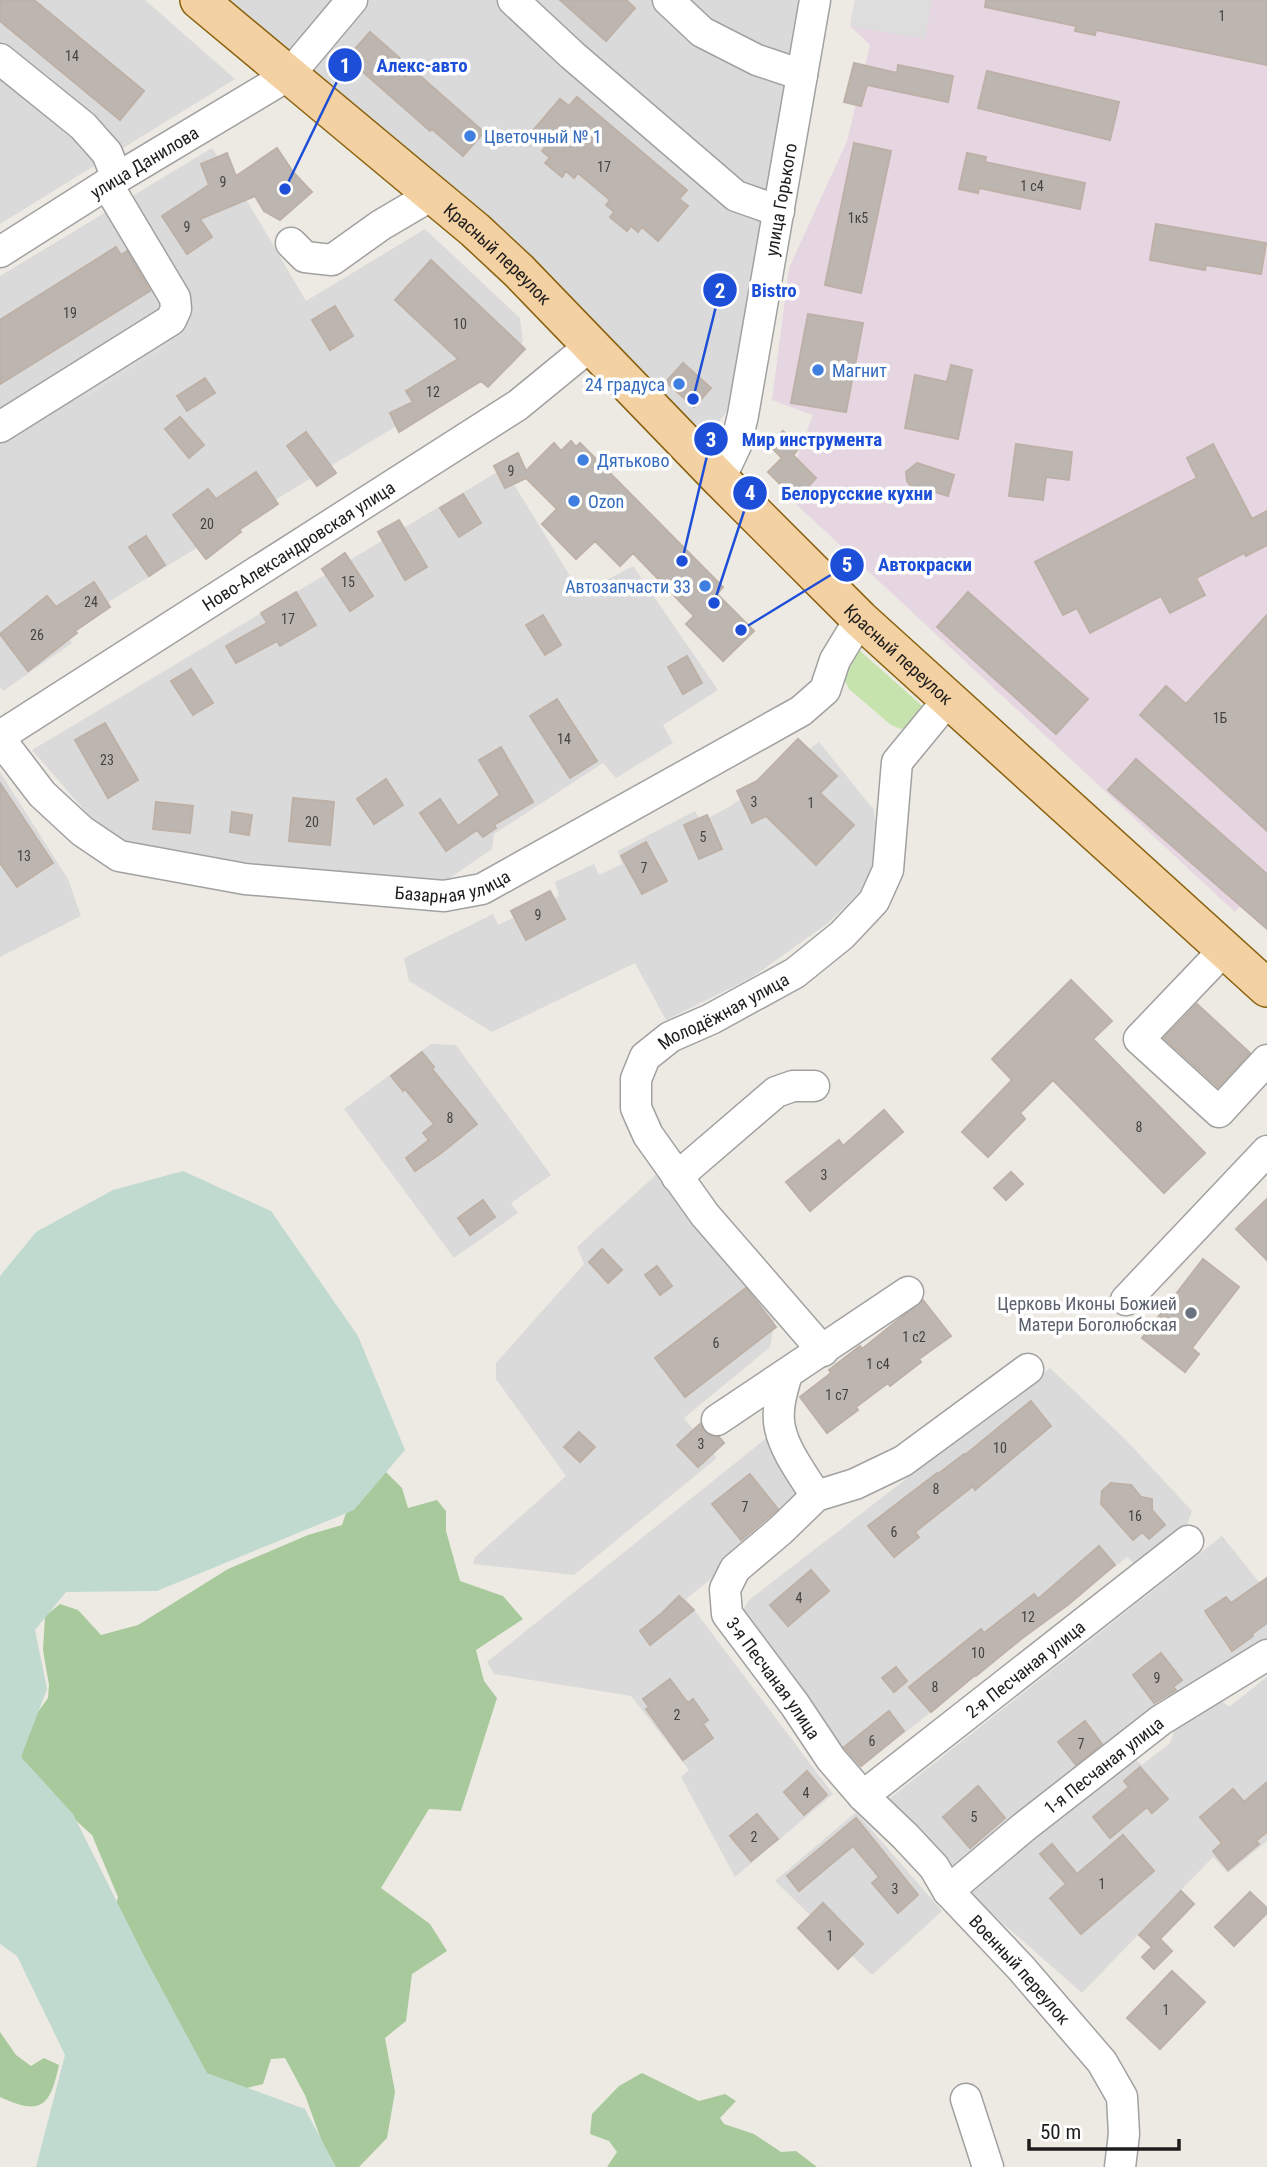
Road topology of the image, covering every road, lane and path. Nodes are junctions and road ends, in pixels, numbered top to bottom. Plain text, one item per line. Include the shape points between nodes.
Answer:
1 (199, 0) edge
2 (352, 0) edge
3 (513, 0) edge
4 (668, 0) edge
5 (816, 0) edge
6 (0, 59) edge
7 (289, 75) junction
8 (802, 75) junction
9 (112, 181) junction
10 (432, 195) junction
11 (779, 211) junction
12 (291, 243) dead end
13 (0, 252) edge
14 (590, 346) junction
15 (0, 427) edge
16 (720, 479) junction
17 (860, 619) junction
18 (948, 701) junction
19 (3, 729) edge
20 (1224, 950) junction
21 (1267, 988) edge
22 (1267, 1060) edge
23 (814, 1086) dead end
24 (1267, 1151) edge
25 (677, 1177) junction
26 (908, 1292) dead end
27 (1126, 1300) dead end
28 (822, 1351) junction
29 (1028, 1369) dead end
30 (787, 1374) junction
31 (717, 1420) dead end
32 (816, 1496) junction
33 (1188, 1541) dead end
34 (1267, 1655) edge
35 (863, 1796) junction
36 (948, 1891) junction
37 (967, 2099) dead end
38 (988, 2167) edge
39 (1120, 2167) edge

1 - 7 main road, Красный переулок
2 - 7 street, улица Данилова
3 - 11 street via 737,196
4 - 8 street via 702,32 757,60
5 - 8 street, улица Горького
6 - 9 street via 83,126 107,153
7 - 9 street, улица Данилова
7 - 10 main road, Красный переулок
8 - 11 street, улица Горького
9 - 13 street, улица Данилова
9 - 15 street via 175,298 171,320
10 - 12 street via 332,260 305,257
10 - 14 main road, Красный переулок via 519,271
11 - 16 street, улица Горького via 743,415 736,445
14 - 16 main road, Красный переулок
14 - 19 street, Ново-Александровская улица via 518,405
16 - 17 main road, Красный переулок
17 - 18 main road, Красный переулок
17 - 19 street, Базарная улица via 835,660 825,690 801,711 482,889 444,896 245,879 119,856 82,831 42,794
18 - 20 main road, Красный переулок
18 - 25 street, Молодёжная улица via 897,762 888,870 874,901 842,935 794,973 670,1037 645,1056 636,1079 636,1108
20 - 21 main road, Красный переулок
20 - 22 street via 1139,1039 1219,1112
23 - 25 street via 776,1092
24 - 27 street
25 - 28 street, Молодёжная улица via 734,1251
26 - 28 street
28 - 30 street
29 - 32 street, 3-я Песчаная улица via 904,1461 855,1485
30 - 31 street
30 - 32 street via 780,1429
32 - 35 street, 3-я Песчаная улица via 735,1569 725,1589 727,1614
33 - 35 street, 2-я Песчаная улица
34 - 36 street, 1-я Песчаная улица via 1160,1720
35 - 36 street, Военный переулок via 934,1867
36 - 39 street, Военный переулок via 1102,2062 1122,2097 1125,2134
37 - 38 street

